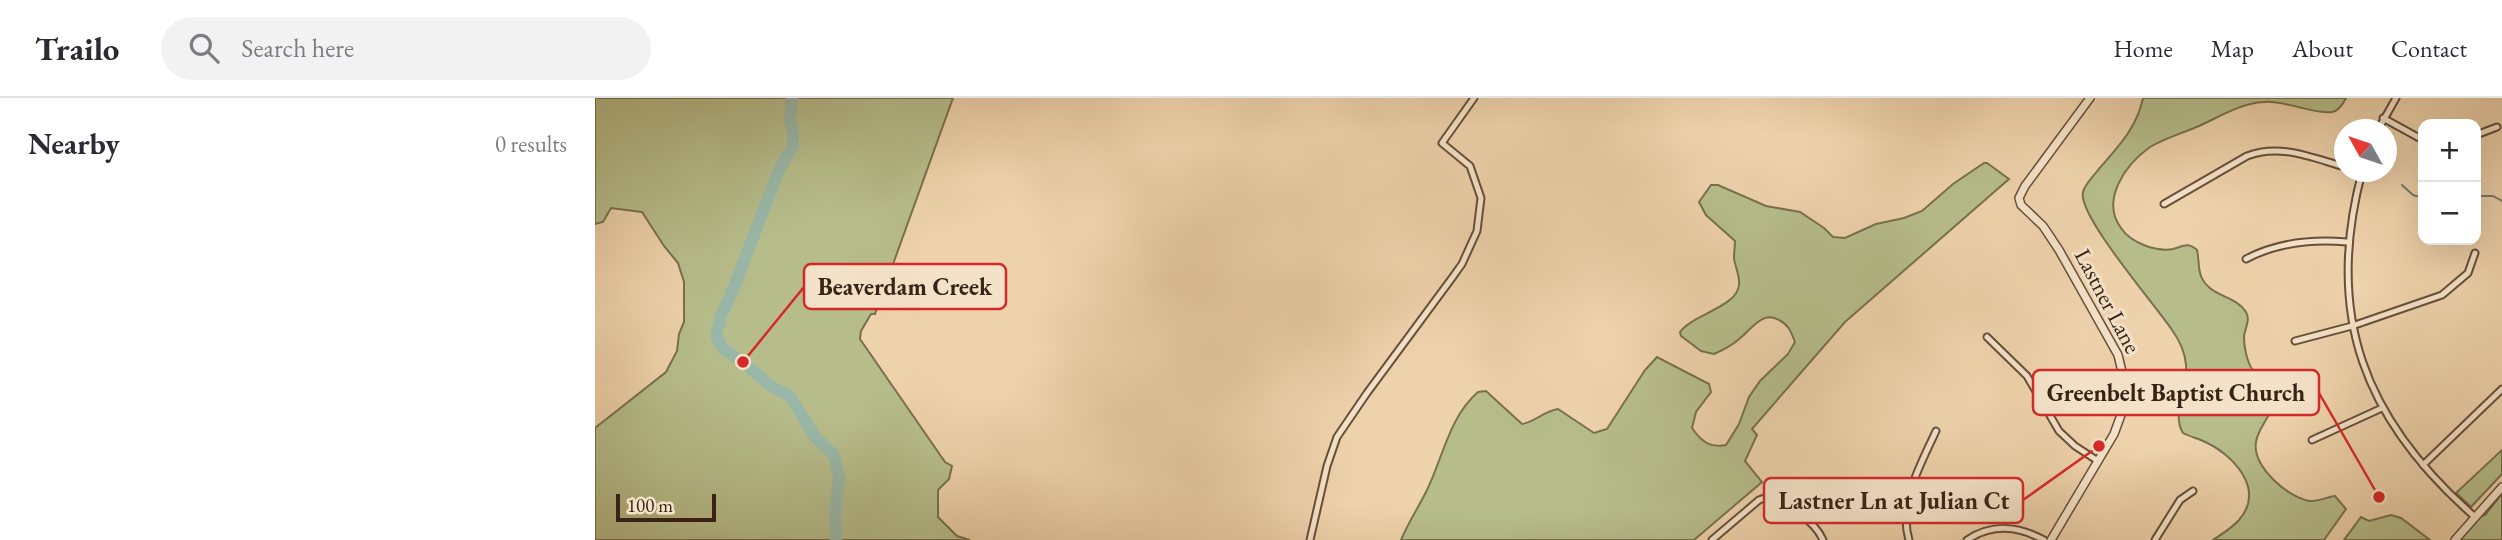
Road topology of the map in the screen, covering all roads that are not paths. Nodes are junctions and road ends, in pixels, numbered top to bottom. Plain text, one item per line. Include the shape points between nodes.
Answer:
1 (1474, 98) edge
2 (2090, 98) edge
3 (2396, 98) edge
4 (2383, 118) joint
5 (2497, 127) dead end
6 (2481, 133) edge
7 (2418, 137) edge
8 (2334, 164) edge
9 (2359, 182) edge
10 (2164, 204) dead end
11 (2347, 242) junction
12 (2475, 253) dead end
13 (2246, 259) dead end
14 (2352, 326) junction
15 (1987, 337) dead end
16 (2295, 341) dead end
17 (2502, 389) edge
18 (2382, 408) junction
19 (1936, 430) dead end
20 (2312, 440) dead end
21 (2098, 461) junction
22 (2423, 465) junction
23 (2502, 486) edge
24 (2193, 491) dead end
25 (2475, 517) junction
26 (1310, 540) edge
27 (1713, 540) edge
28 (1823, 540) edge
29 (1909, 540) edge
30 (1967, 540) edge
31 (2044, 540) edge
32 (2051, 540) edge
33 (2155, 540) edge
34 (2455, 540) edge

1 - 26 street via 1442,143 1470,166 1479,187 1477,231 1452,278 1338,437
2 - 21 street, Lastner Lane via 2025,186 2019,202 2052,238 2121,363 2125,404
3 - 4 street
4 - 7 street
5 - 6 street
8 - 10 street via 2290,152 2256,153
9 - 11 street
11 - 13 street via 2295,242
11 - 14 street
12 - 14 street via 2468,272 2442,295
14 - 16 street
14 - 18 street
15 - 21 street via 2027,376 2064,436
17 - 22 street
18 - 20 street
18 - 22 street
19 - 29 street via 1910,494
21 - 32 street, Lastner Lane
22 - 25 street
23 - 25 street
24 - 33 street via 2180,500
25 - 34 street
27 - 28 street via 1767,497 1808,521
30 - 31 street via 1998,528 2021,530

